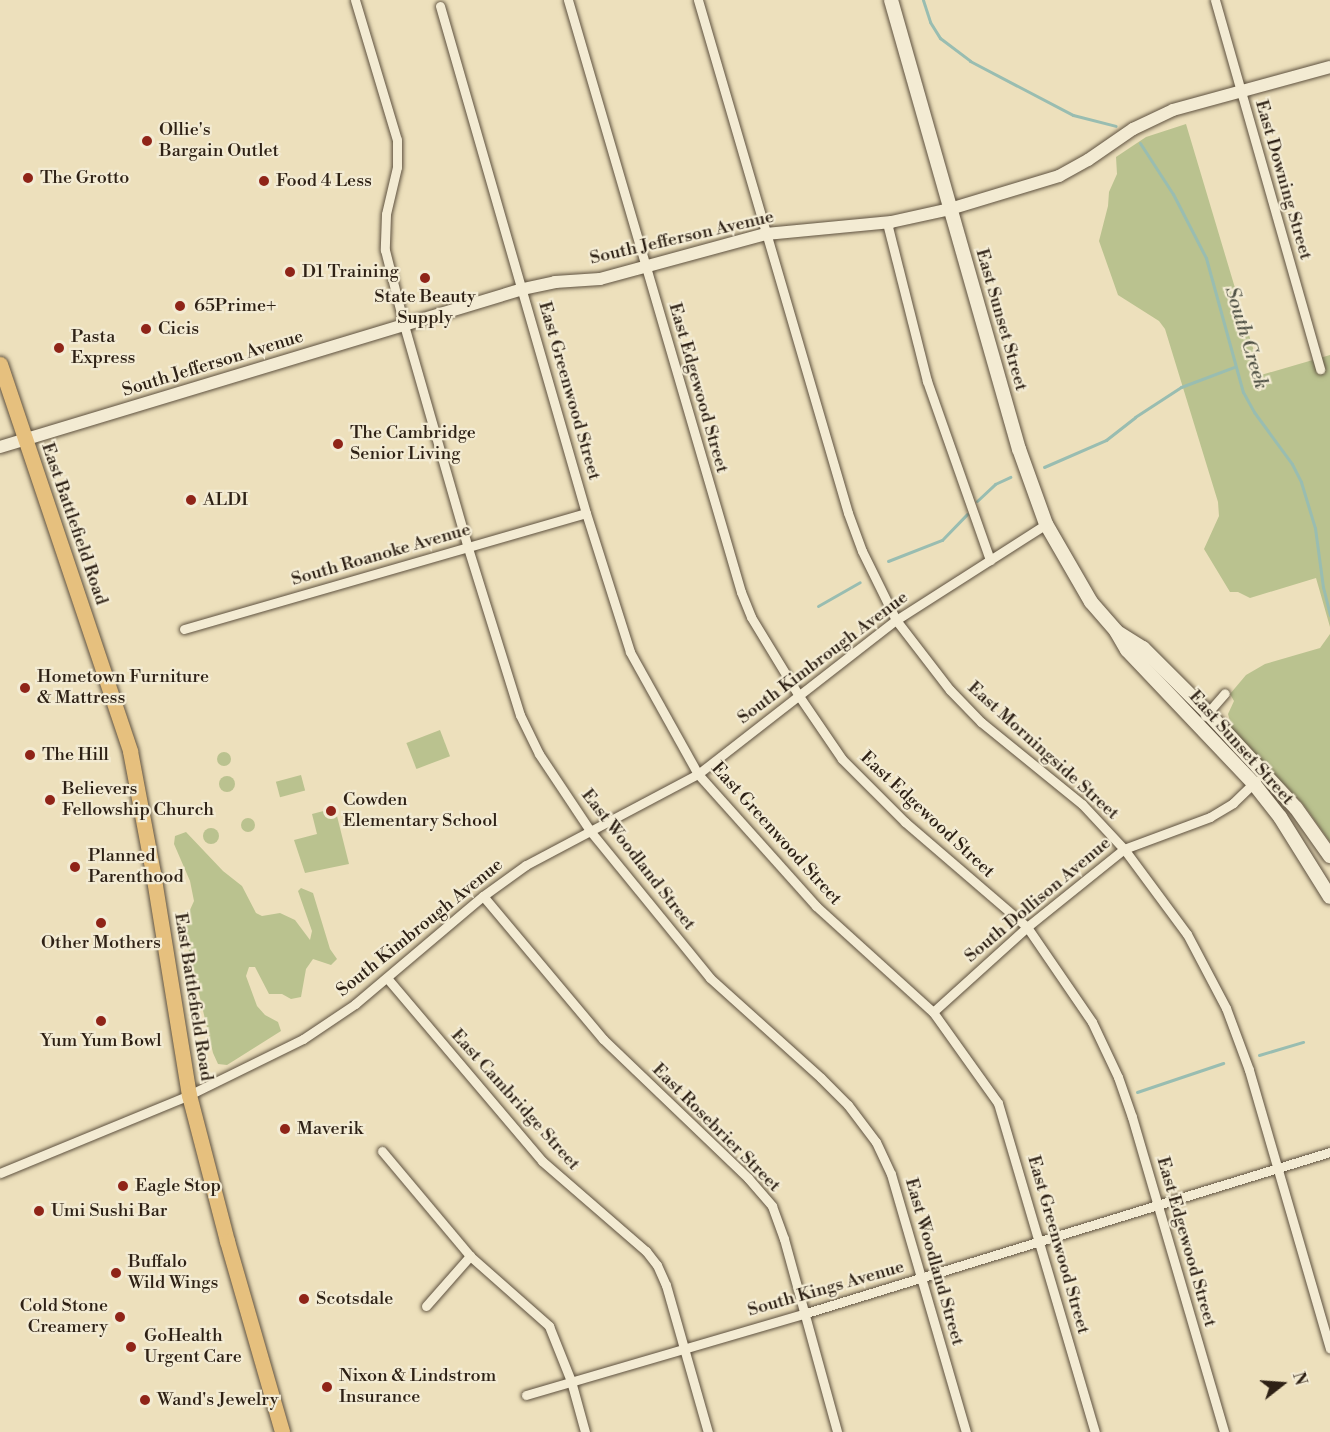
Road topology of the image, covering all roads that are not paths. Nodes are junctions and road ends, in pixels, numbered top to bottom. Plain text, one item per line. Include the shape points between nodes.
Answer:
1 (355, 0) edge
2 (568, 0) edge
3 (698, 0) edge
4 (891, 0) edge
5 (1215, 0) edge
6 (440, 6) dead end
7 (1330, 67) edge
8 (1240, 91) junction
9 (950, 209) junction
10 (887, 223) junction
11 (766, 234) junction
12 (645, 267) junction
13 (523, 289) junction
14 (404, 325) junction
15 (0, 364) edge
16 (1320, 369) dead end
17 (25, 440) junction
18 (0, 447) edge
19 (586, 513) junction
20 (1046, 524) junction
21 (468, 548) junction
22 (990, 560) junction
23 (896, 620) junction
24 (184, 629) dead end
25 (1116, 631) junction
26 (1225, 693) dead end
27 (799, 696) junction
28 (1208, 713) junction
29 (1197, 725) junction
30 (698, 774) junction
31 (1258, 778) junction
32 (591, 832) junction
33 (1124, 849) junction
34 (1330, 856) edge
35 (483, 896) junction
36 (1330, 897) edge
37 (1027, 927) junction
38 (387, 978) junction
39 (933, 1012) junction
40 (189, 1095) junction
41 (382, 1151) dead end
42 (1330, 1152) edge
43 (1278, 1169) junction
44 (0, 1173) edge
45 (1159, 1206) junction
46 (1040, 1242) junction
47 (470, 1256) junction
48 (921, 1278) junction
49 (426, 1306) dead end
50 (803, 1314) junction
51 (683, 1348) junction
52 (1330, 1348) edge
53 (571, 1381) junction
54 (526, 1395) dead end
55 (282, 1432) edge
56 (585, 1432) edge
57 (708, 1432) edge
58 (837, 1432) edge
59 (966, 1432) edge
60 (1095, 1432) edge
61 (1224, 1432) edge

1 - 14 street, East Woodland Street via 397,140 385,250
2 - 12 street, East Edgewood Street
3 - 11 street, East Morningside Street
4 - 9 main road, East Sunset Street
5 - 8 street, East Downing Street
6 - 13 street, East Greenwood Street
7 - 8 street, South Jefferson Avenue
8 - 9 street, South Jefferson Avenue via 1160,115 1059,176
8 - 16 street, East Downing Street
9 - 10 street, South Jefferson Avenue
9 - 20 main road, East Sunset Street via 1019,449
10 - 11 street, South Jefferson Avenue
10 - 22 street via 927,381
11 - 12 street, South Jefferson Avenue
11 - 23 street, East Morningside Street via 848,513
12 - 13 street, South Jefferson Avenue via 600,279
12 - 27 street, East Edgewood Street via 741,592 751,617
13 - 14 street, South Jefferson Avenue
13 - 19 street, East Greenwood Street
14 - 17 street, South Jefferson Avenue
14 - 21 street, East Woodland Street
15 - 17 main road, East Battlefield Road
17 - 18 street, South Jefferson Avenue
17 - 40 main road, East Battlefield Road via 130,751
19 - 21 street, South Roanoke Avenue
19 - 30 street, East Greenwood Street via 630,652
20 - 22 street, South Kimbrough Avenue
20 - 25 main road, East Sunset Street via 1091,602
21 - 24 street, South Roanoke Avenue
21 - 32 street, East Woodland Street via 520,715 539,754
22 - 23 street, South Kimbrough Avenue
23 - 27 street, South Kimbrough Avenue
23 - 33 street, East Morningside Street via 950,690 981,722 1082,804
25 - 28 main road, East Sunset Street via 1143,648
25 - 29 main road, East Sunset Street via 1127,650
26 - 28 street
27 - 30 street, South Kimbrough Avenue
27 - 37 street, East Edgewood Street via 842,759 905,822
28 - 29 street
28 - 31 main road, East Sunset Street
29 - 31 main road, East Sunset Street
30 - 32 street, South Kimbrough Avenue
30 - 39 street, East Greenwood Street via 816,906
31 - 33 street, South Dollison Avenue via 1233,803 1210,817
31 - 34 main road, East Sunset Street via 1296,808
31 - 36 main road, East Sunset Street
32 - 35 street, South Kimbrough Avenue via 526,865
32 - 48 street, East Woodland Street via 710,978 821,1078 876,1142 891,1174
33 - 37 street, South Dollison Avenue
33 - 43 street, East Morningside Street via 1187,934 1226,1008
35 - 38 street, South Kimbrough Avenue
35 - 50 street, East Rosebrier Street via 603,1039 748,1178 771,1206 784,1239
37 - 39 street, South Dollison Avenue
37 - 45 street, East Edgewood Street via 1079,999 1104,1047 1132,1117
38 - 40 street, South Kimbrough Avenue via 303,1040
38 - 51 street, East Cambridge Street via 542,1161 651,1258 666,1285
39 - 46 street, East Greenwood Street via 998,1103
40 - 44 street, South Kimbrough Avenue
40 - 55 main road, East Battlefield Road
41 - 47 street
42 - 43 street, South Kings Avenue
43 - 45 street, South Kings Avenue
43 - 52 street, East Morningside Street
45 - 46 street, South Kings Avenue
45 - 61 street, East Edgewood Street
46 - 48 street, South Kings Avenue
46 - 60 street, East Greenwood Street
47 - 49 street
47 - 53 street via 549,1326
48 - 50 street, South Kings Avenue
48 - 59 street, East Woodland Street
50 - 51 street, South Kings Avenue
50 - 58 street, East Rosebrier Street
51 - 53 street, South Kings Avenue
51 - 57 street, East Cambridge Street
53 - 54 street, South Kings Avenue
53 - 56 street

